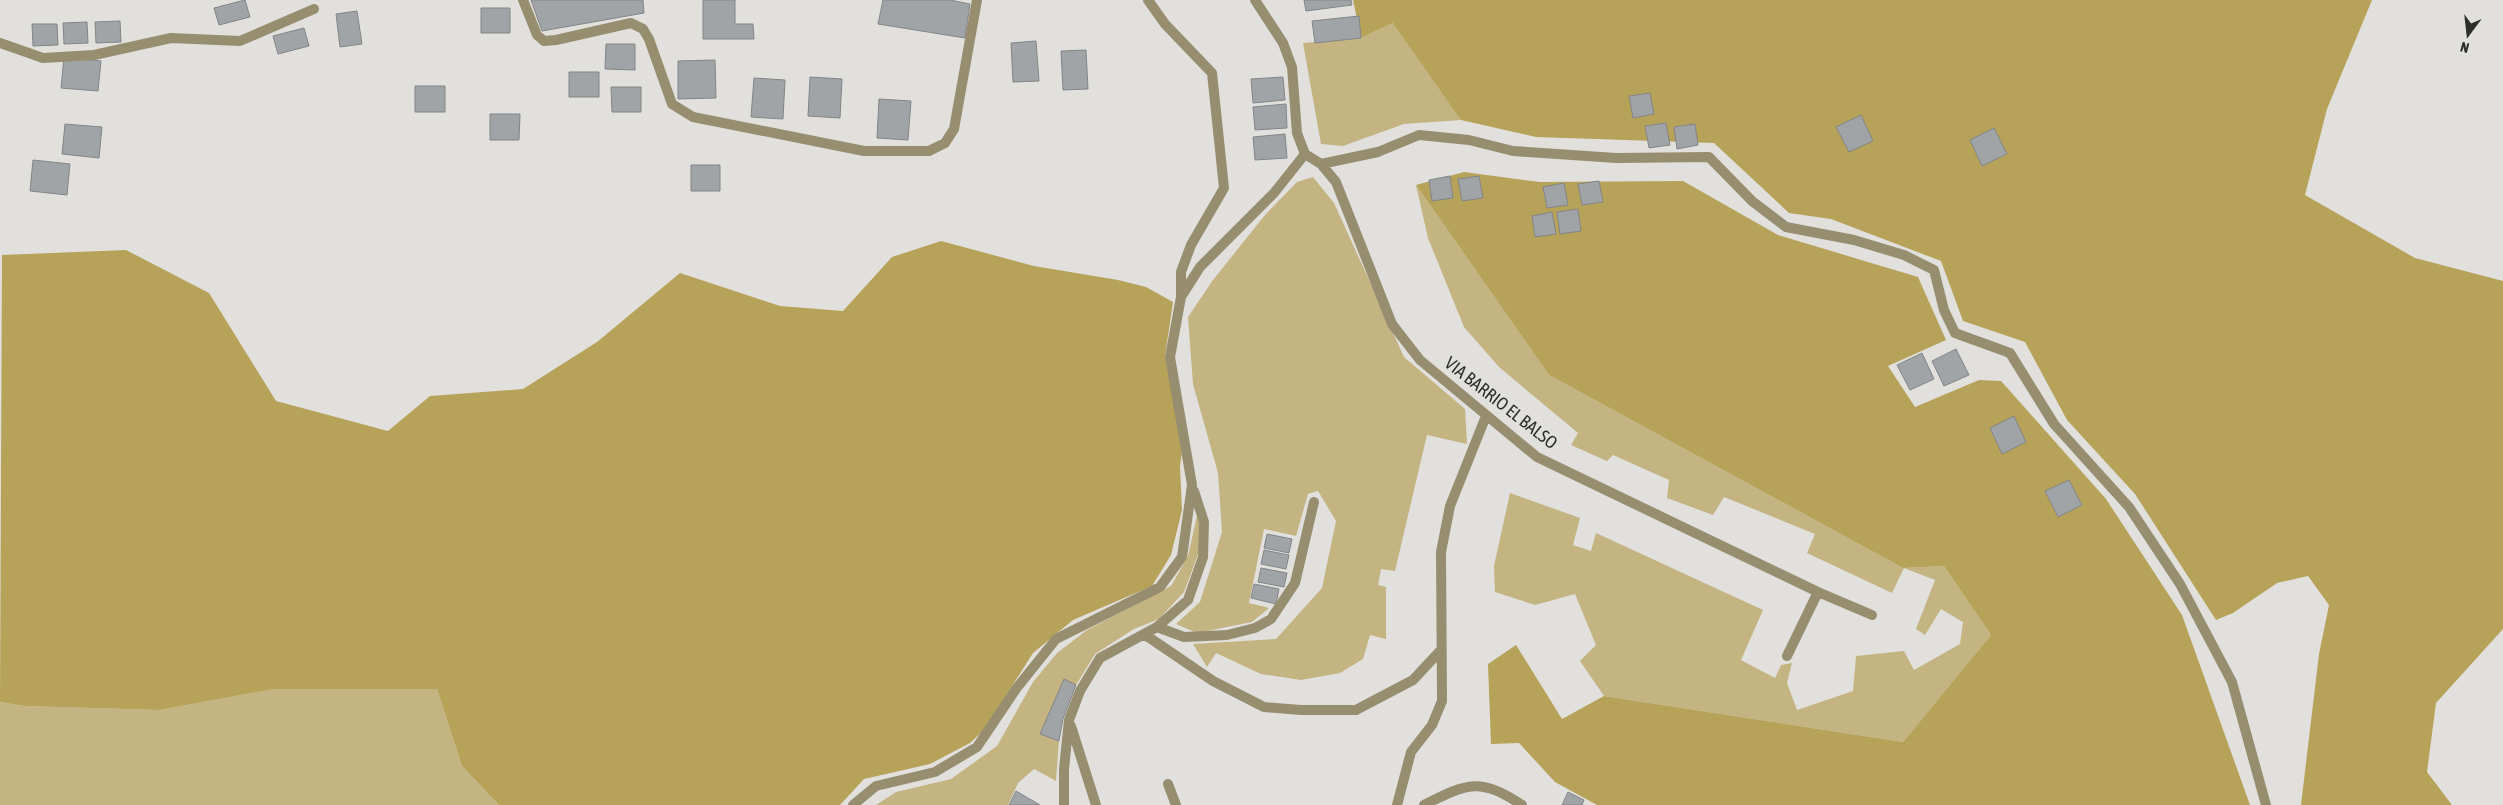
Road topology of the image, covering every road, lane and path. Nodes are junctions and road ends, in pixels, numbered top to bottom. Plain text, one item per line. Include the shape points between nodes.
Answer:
1 (523, 0) edge
2 (977, 0) edge
3 (1148, 0) edge
4 (1255, 0) edge
5 (314, 9) dead end
6 (0, 43) edge
7 (1304, 154) junction
8 (1321, 164) junction
9 (1181, 297) junction
10 (1486, 416) junction
11 (1192, 485) junction
12 (1314, 502) dead end
13 (1818, 592) junction
14 (1872, 615) dead end
15 (1157, 627) junction
16 (1144, 634) junction
17 (1441, 650) junction
18 (1787, 656) dead end
19 (1069, 720) junction
20 (1168, 784) dead end
21 (853, 805) edge
22 (1064, 805) edge
23 (1096, 805) edge
24 (1176, 805) edge
25 (1397, 805) edge
26 (1424, 805) edge
27 (1522, 805) edge
28 (2266, 805) edge

1 - 2 street via 538,35 544,40 631,24 643,29 672,104 693,117 864,151 929,150 945,143 954,128
3 - 9 street via 1165,24 1212,73 1224,188 1191,245 1181,272
4 - 7 street via 1282,43 1292,67 1297,133
5 - 6 street via 240,41 171,38 94,55 43,58
7 - 8 street
7 - 9 street via 1274,193 1200,267
8 - 10 street, VIA BARRIO EL BALSO via 1336,182 1392,324 1420,360
8 - 28 street via 1378,152 1419,135 1469,140 1513,151 1616,158 1709,156 1752,201 1786,227 1854,240 1904,255 1934,270 1944,310 1955,333 2010,353 2054,424 2130,507 2180,584 2232,682
9 - 11 street via 1170,357
10 - 13 street, VIA BARRIO EL BALSO via 1537,457
10 - 17 street via 1450,506 1441,552
11 - 15 street via 1204,522 1203,557 1188,600
11 - 21 street via 1182,557 1160,587 1056,639 1016,688 977,747 935,772 876,786
12 - 15 street via 1295,583 1271,620 1227,635 1184,638
13 - 14 street, VIA BARRIO EL BALSO
13 - 18 street
15 - 16 street
16 - 17 street via 1213,681 1264,707 1301,710 1356,710 1413,680
16 - 19 street via 1100,658 1080,690
17 - 25 street via 1442,702 1432,725 1411,752
19 - 22 street
19 - 23 street
20 - 24 street
26 - 27 street via 1475,785 1497,789

